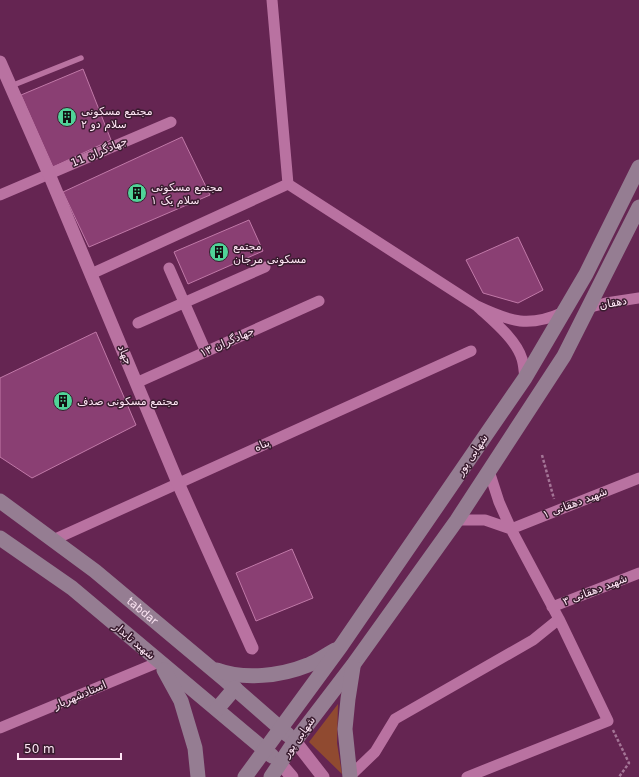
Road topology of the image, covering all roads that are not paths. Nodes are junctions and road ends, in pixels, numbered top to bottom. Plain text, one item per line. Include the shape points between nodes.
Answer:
1 (272, 0) edge
2 (81, 58) dead end
3 (0, 62) edge
4 (11, 86) junction
5 (171, 122) dead end
6 (639, 166) edge
7 (49, 174) junction
8 (288, 184) junction
9 (0, 195) edge
10 (639, 207) edge
11 (265, 267) dead end
12 (169, 268) dead end
13 (91, 274) junction
14 (639, 298) edge
15 (318, 301) dead end
16 (184, 303) junction
17 (477, 306) junction
18 (587, 308) junction
19 (565, 312) junction
20 (138, 323) dead end
21 (471, 351) dead end
22 (206, 352) junction
23 (525, 378) junction
24 (136, 383) junction
25 (489, 471) junction
26 (639, 478) edge
27 (178, 483) junction
28 (0, 501) edge
29 (457, 520) junction
30 (511, 529) junction
31 (0, 538) edge
32 (53, 540) junction
33 (639, 573) edge
34 (552, 607) junction
35 (558, 619) junction
36 (341, 646) junction
37 (252, 648) dead end
38 (159, 662) junction
39 (353, 665) junction
40 (211, 667) junction
41 (235, 688) junction
42 (217, 709) junction
43 (0, 728) edge
44 (281, 728) junction
45 (294, 741) junction
46 (264, 750) junction
47 (280, 763) junction
48 (198, 777) edge
49 (245, 777) edge
50 (271, 777) edge
51 (292, 777) edge
52 (323, 777) edge
53 (350, 777) edge
54 (467, 777) edge

1 - 8 street
2 - 4 lane
3 - 4 street, جهاد
4 - 7 street, جهاد
5 - 7 street, جهادگران 11
6 - 19 main road, شهابی پور
7 - 9 street, جهادگران 11
7 - 13 street, جهاد
8 - 13 street
8 - 17 street
10 - 18 main road, شهابی پور
11 - 16 street
12 - 16 street
13 - 24 street, جهاد
14 - 18 street, دهقان
15 - 22 street, جهادگران ۱۳
16 - 20 street
16 - 22 street
17 - 19 street via 500,317 531,322
17 - 23 street via 515,345 522,359
18 - 25 main road, شهابی پور via 564,356
19 - 23 main road, شهابی پور
21 - 27 street, پناه
22 - 24 street, جهادگران ۱۳
23 - 36 main road, شهابی پور
24 - 27 street, جهاد
25 - 29 main road, شهابی پور
25 - 30 street
26 - 30 street, شهید دهقانی ۱
27 - 32 street, پناه
27 - 37 street, جهاد
28 - 32 main road, tabdar
29 - 30 street via 485,520
29 - 39 main road, شهابی پور
30 - 34 street
31 - 38 main road, شهید تابدار via 72,588
32 - 40 main road, tabdar via 96,571
33 - 34 street, شهید دهقانی ۳
34 - 35 street
35 - 53 street via 533,640 395,719 376,752
35 - 54 street via 608,721
36 - 40 main road via 308,665 284,672 251,676 228,674
36 - 44 main road, شهابی پور
38 - 42 main road, شهید تابدار
38 - 43 street, استادشهریار
38 - 48 main road via 181,701 195,748
39 - 45 main road, شهابی پور
39 - 53 main road via 345,729
40 - 41 main road, tabdar
41 - 42 main road
41 - 44 main road, tabdar
42 - 46 main road, شهید تابدار
44 - 45 main road, tabdar
44 - 46 main road, شهابی پور
45 - 47 main road, شهابی پور
45 - 52 street
46 - 47 main road, شهید تابدار
46 - 49 main road, شهابی پور
47 - 50 main road, شهابی پور
47 - 51 street

